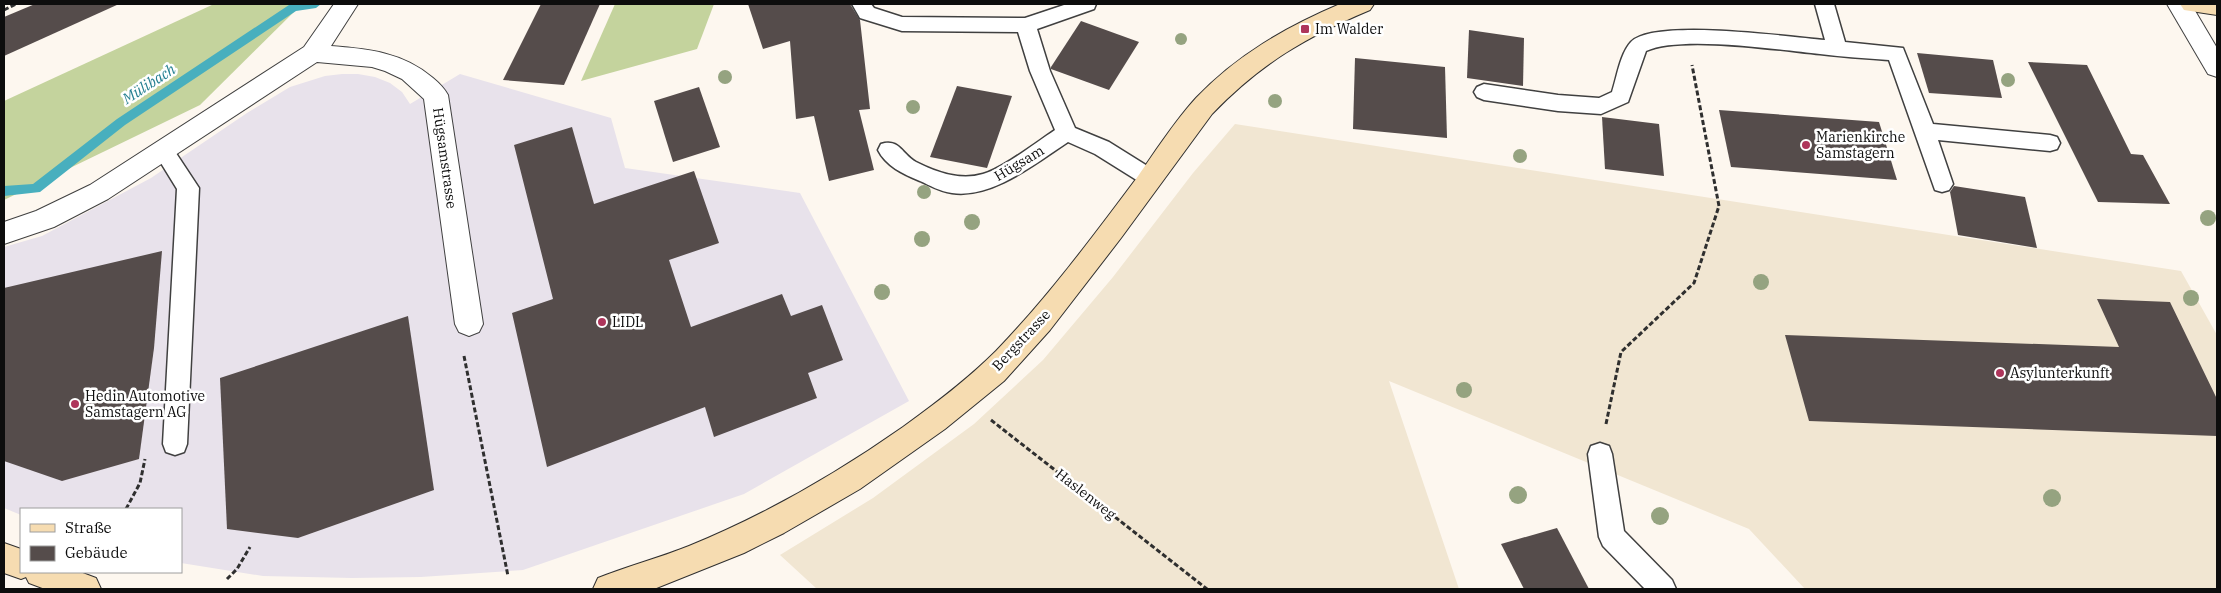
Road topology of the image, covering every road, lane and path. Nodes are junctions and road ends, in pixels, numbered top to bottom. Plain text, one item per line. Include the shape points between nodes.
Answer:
1 (16, 4) edge
2 (346, 4) edge
3 (862, 4) edge
4 (1087, 4) edge
5 (1362, 4) edge
6 (1825, 4) edge
7 (2179, 4) edge
8 (4, 10) edge
9 (1026, 26) junction
10 (1685, 36) junction
11 (1837, 49) junction
12 (314, 52) junction
13 (2217, 68) edge
14 (1484, 92) dead end
15 (1925, 131) junction
16 (1067, 133) junction
17 (2050, 142) dead end
18 (163, 150) junction
19 (888, 150) dead end
20 (1150, 178) junction
21 (1942, 184) dead end
22 (4, 233) edge
23 (469, 324) joint
24 (964, 399) junction
25 (175, 444) joint
26 (1600, 454) joint
27 (127, 508) edge
28 (250, 547) dead end
29 (4, 558) edge
30 (20, 564) edge
31 (43, 573) edge
32 (508, 576) dead end
33 (227, 579) dead end
34 (85, 589) edge
35 (609, 589) edge
36 (1207, 589) edge
37 (1663, 589) edge

1 - 8 path
2 - 12 street
3 - 9 lane via 866,13 902,24
4 - 9 lane
5 - 20 main road, Bergstrasse via 1305,29 1229,81 1203,107
6 - 11 lane
7 - 13 street
9 - 16 lane via 1040,71
10 - 11 lane
10 - 14 lane via 1655,38 1639,46 1621,97 1601,106
10 - 26 path via 1719,206 1694,282 1621,352
11 - 15 lane via 1896,53
12 - 18 street
12 - 23 street, Hügsamstrasse via 372,58 394,65 411,73 436,95
15 - 17 lane
15 - 21 lane
16 - 19 lane, Hügsam via 986,182 952,185 907,167
16 - 20 lane via 1102,148
18 - 22 street via 99,192 45,219
18 - 25 lane via 188,188
20 - 24 main road, Bergstrasse via 1056,302 1014,351
23 - 32 path via 463,353
24 - 35 main road, Bergstrasse via 891,453 817,500 684,564
24 - 36 path, Haslenweg
25 - 27 path via 146,453 140,483
26 - 37 lane via 1612,537
28 - 33 path
29 - 30 main road
31 - 34 main road

